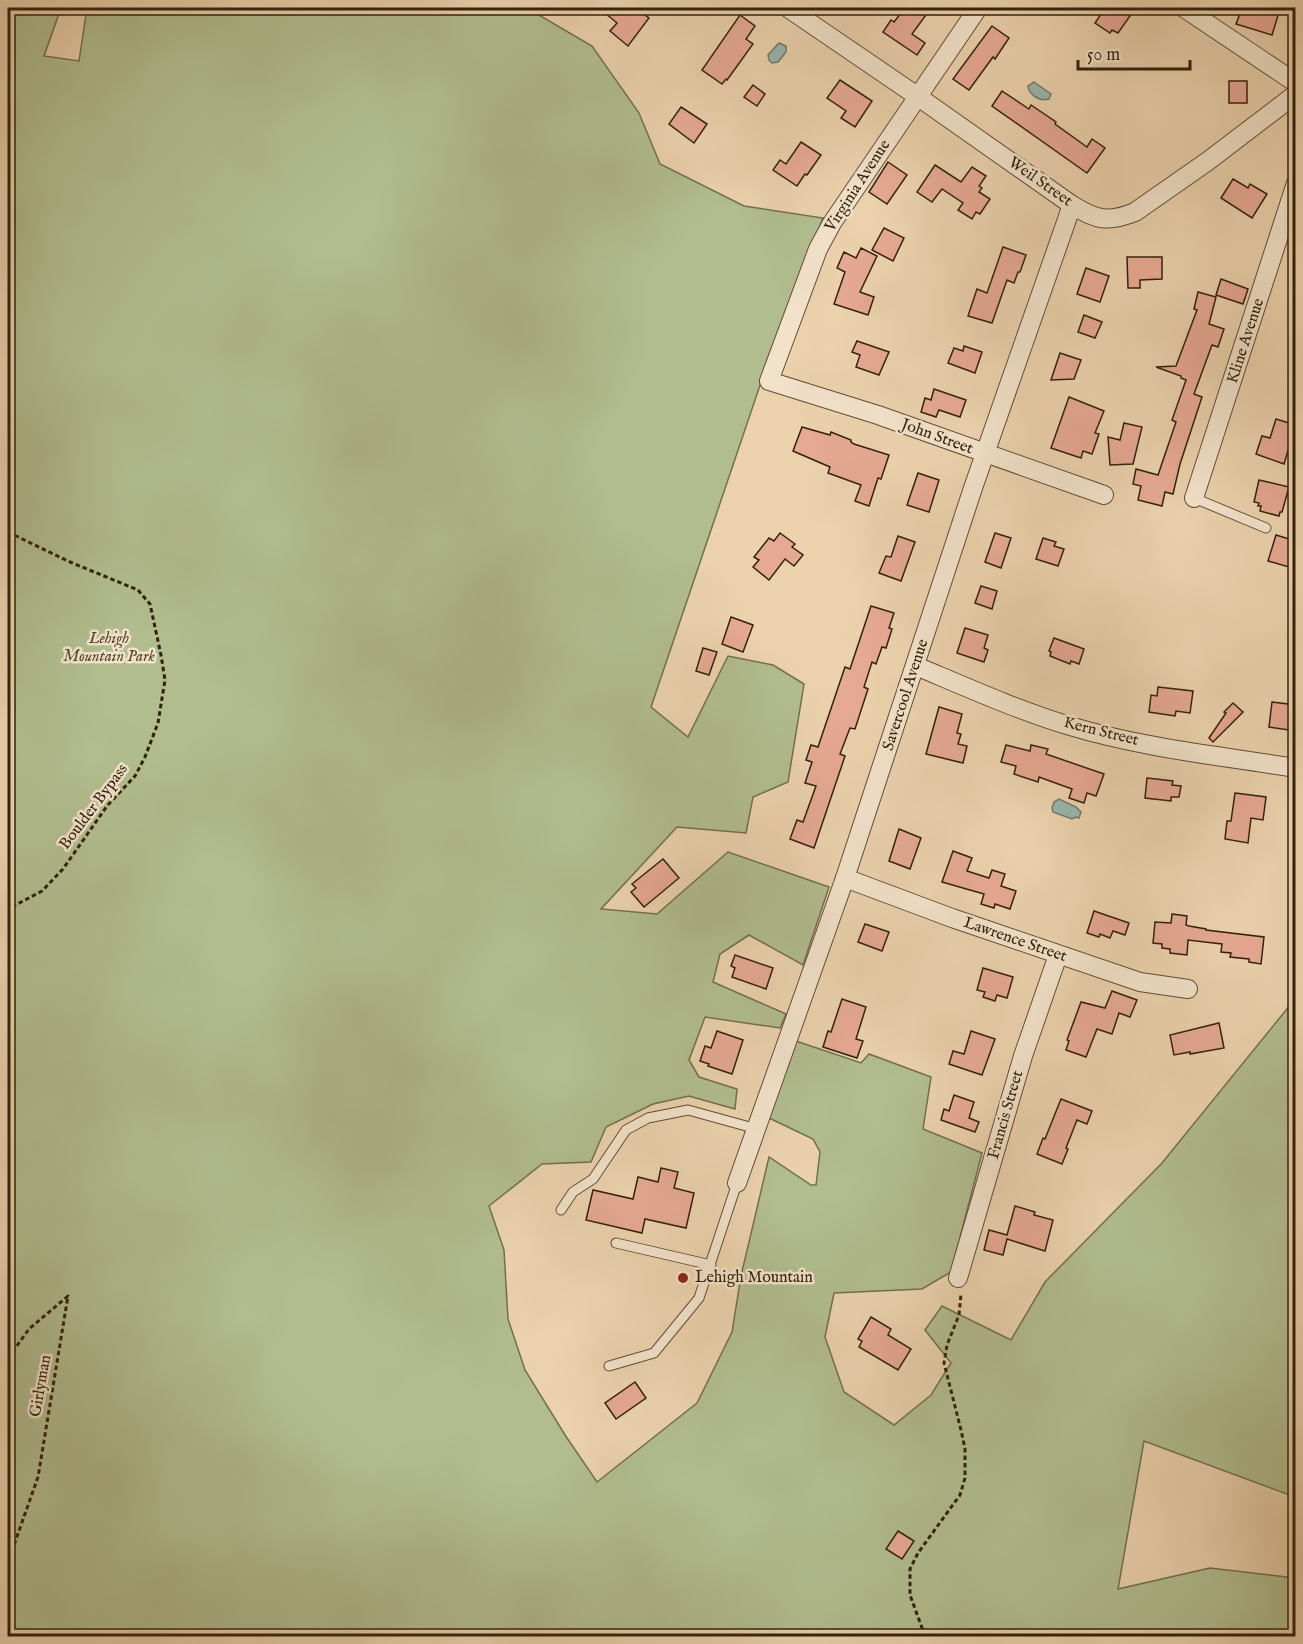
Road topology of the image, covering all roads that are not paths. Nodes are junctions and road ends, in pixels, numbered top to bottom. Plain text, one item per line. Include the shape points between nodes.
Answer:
1 (788, 8) edge
2 (978, 8) edge
3 (1184, 8) edge
4 (1296, 83) edge
5 (1296, 94) edge
6 (917, 96) junction
7 (1296, 183) edge
8 (1072, 205) junction
9 (768, 381) joint
10 (985, 454) junction
11 (1104, 495) dead end
12 (1194, 498) joint
13 (1266, 528) dead end
14 (916, 666) junction
15 (1296, 768) edge
16 (845, 878) junction
17 (1058, 955) junction
18 (1188, 988) dead end
19 (757, 1129) junction
20 (737, 1184) joint
21 (561, 1210) dead end
22 (616, 1243) dead end
23 (711, 1264) junction
24 (958, 1278) road end
25 (609, 1366) dead end

1 - 6 street, Weil Street
2 - 6 street, Virginia Avenue
3 - 4 street
5 - 8 street, Weil Street via 1135,212 1122,218 1100,219
6 - 8 street, Weil Street
6 - 9 street, Virginia Avenue via 818,249
7 - 12 street, Kline Avenue
8 - 10 street, Savercool Avenue
9 - 10 street, John Street
10 - 11 street, John Street
10 - 14 street, Savercool Avenue
12 - 13 lane
14 - 15 street, Kern Street via 1079,729
14 - 16 street, Savercool Avenue
16 - 17 street, Lawrence Street
16 - 19 street, Savercool Avenue
17 - 18 street, Lawrence Street via 1140,982
17 - 24 street, Francis Street via 1023,1056
19 - 20 street, Savercool Avenue
19 - 21 lane via 688,1110 648,1118 626,1130 593,1179 573,1192
20 - 23 lane
22 - 23 lane
23 - 25 lane via 699,1298 654,1353

